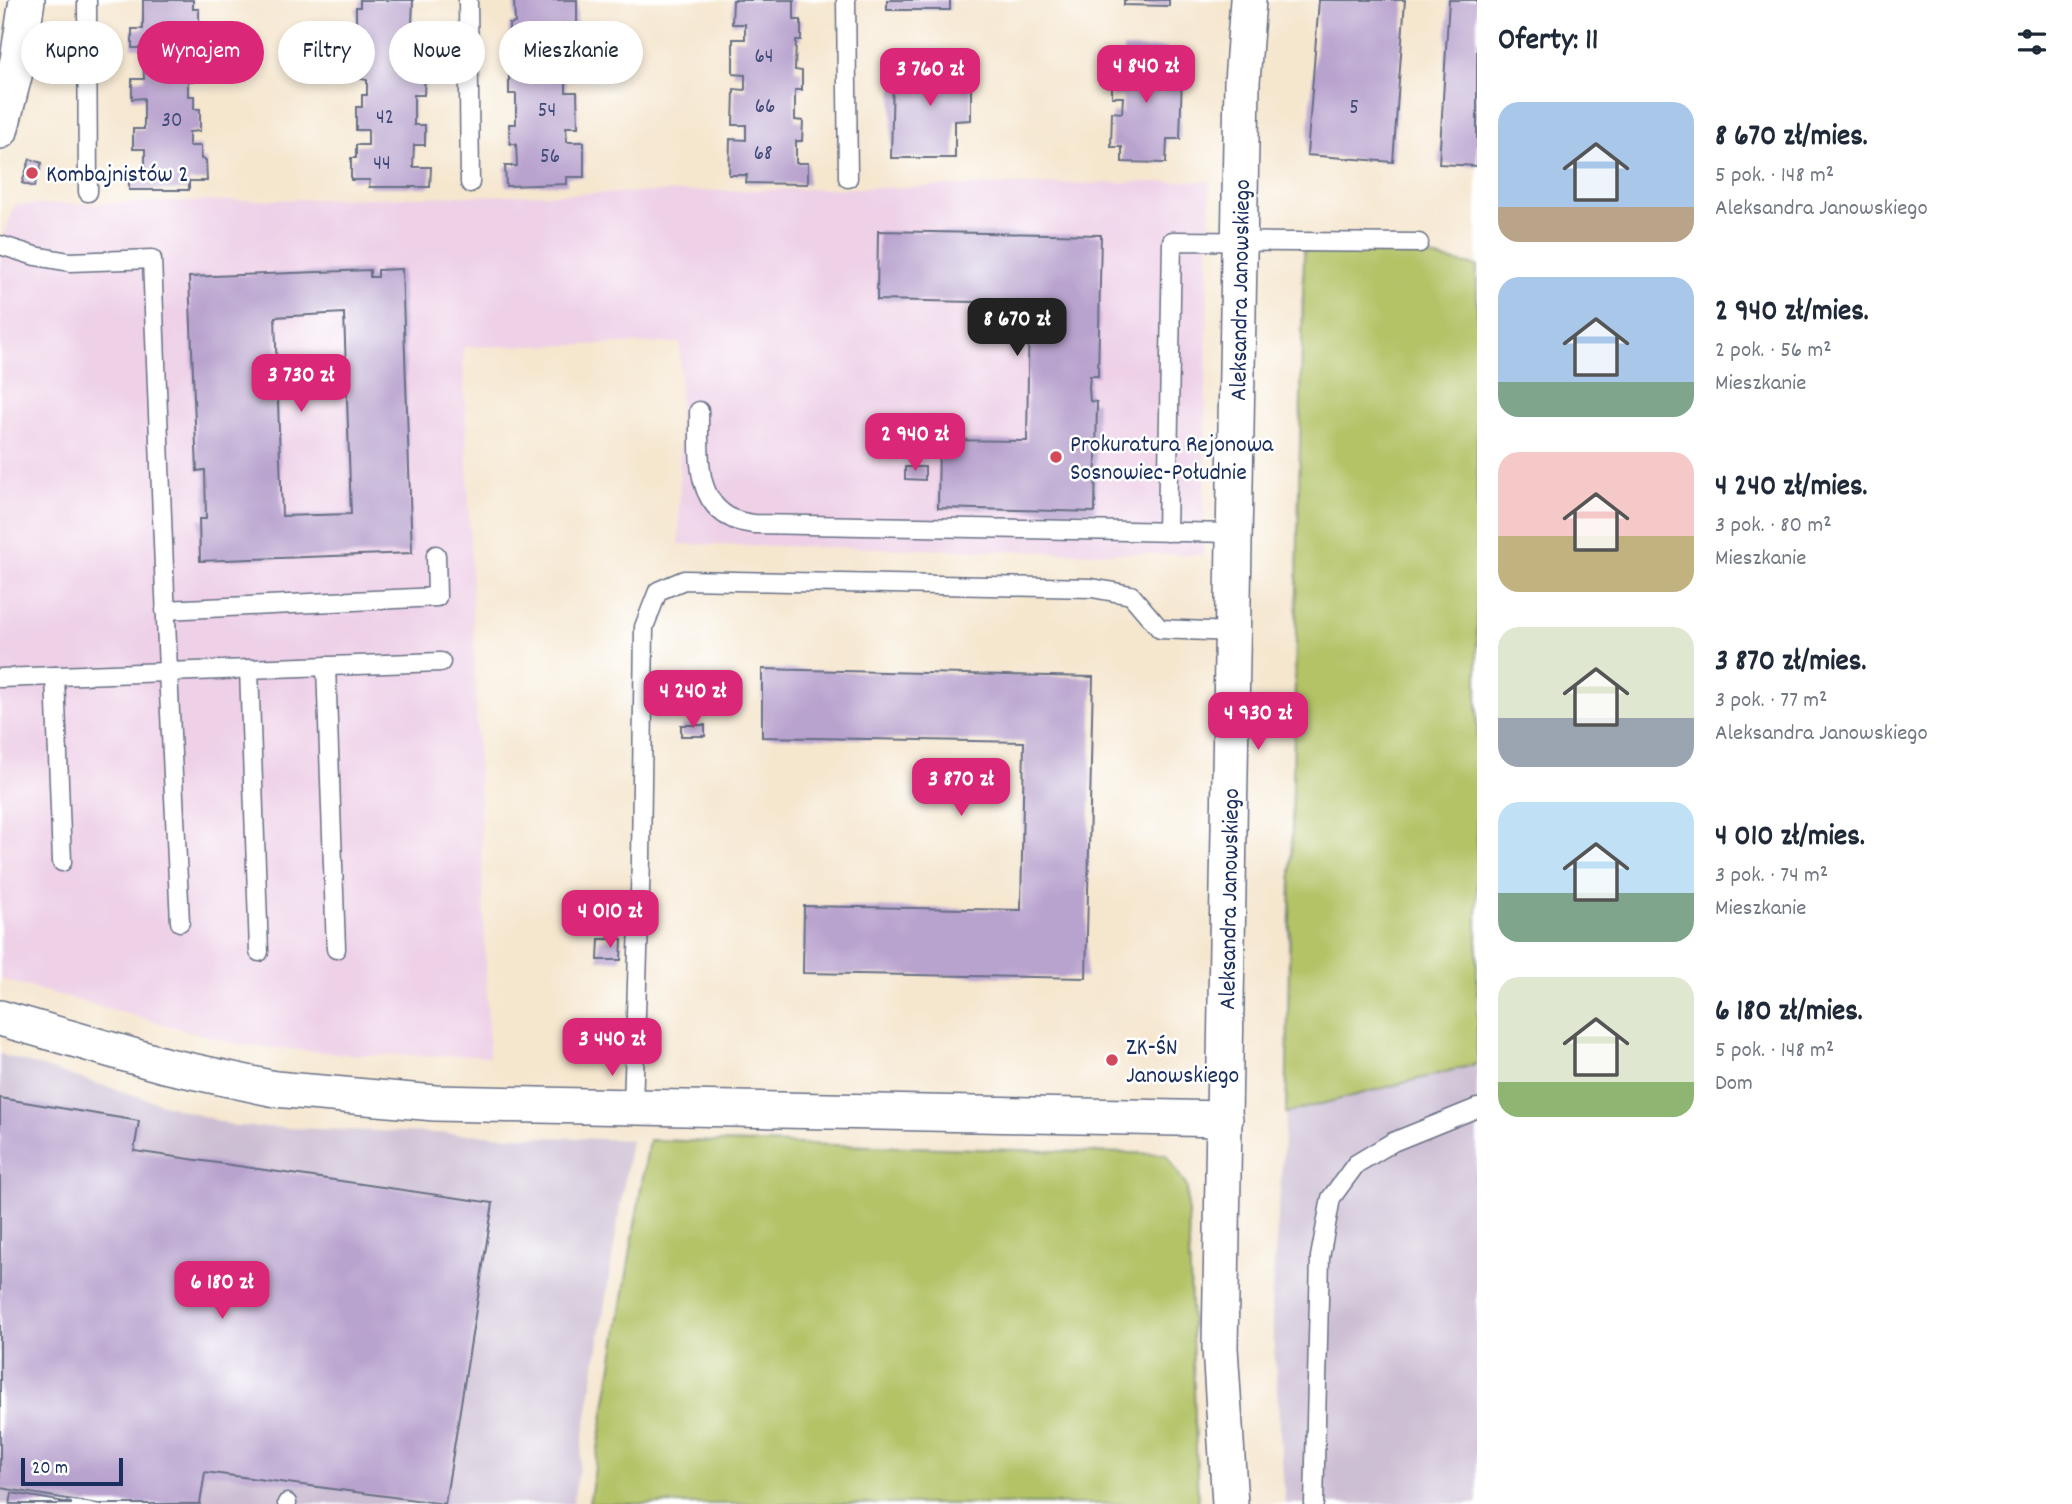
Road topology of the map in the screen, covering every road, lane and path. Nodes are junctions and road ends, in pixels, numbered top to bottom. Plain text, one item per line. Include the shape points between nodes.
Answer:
1 (26, 0) edge
2 (87, 0) edge
3 (468, 0) edge
4 (846, 0) edge
5 (1248, 0) edge
6 (0, 131) edge
7 (848, 178) dead end
8 (470, 183) dead end
9 (88, 192) dead end
10 (1240, 241) junction
11 (1419, 243) dead end
12 (0, 245) edge
13 (699, 411) dead end
14 (1167, 532) junction
15 (1234, 533) junction
16 (436, 555) dead end
17 (165, 610) junction
18 (1233, 632) junction
19 (442, 662) dead end
20 (326, 666) junction
21 (248, 669) junction
22 (168, 671) junction
23 (55, 676) junction
24 (0, 678) edge
25 (62, 862) dead end
26 (180, 922) dead end
27 (336, 949) dead end
28 (258, 952) dead end
29 (0, 1018) edge
30 (633, 1107) junction
31 (1477, 1108) edge
32 (1225, 1119) junction
33 (1230, 1504) edge
34 (1314, 1504) edge

1 - 6 street via 18,60
2 - 9 lane
3 - 8 lane
4 - 7 lane
5 - 10 street, Aleksandra Janowskiego
10 - 11 lane
10 - 14 lane via 1172,241
10 - 15 street, Aleksandra Janowskiego
12 - 17 lane via 70,262 152,259
13 - 14 lane via 700,477 712,503 732,519 754,524
14 - 15 lane
15 - 18 street, Aleksandra Janowskiego
16 - 17 lane via 437,597
17 - 22 lane
18 - 30 lane via 1160,629 1131,595 1092,588 684,580 658,591 644,627
18 - 32 street, Aleksandra Janowskiego
19 - 20 lane
20 - 21 lane
20 - 27 lane
21 - 22 lane
21 - 28 lane
22 - 23 lane
22 - 26 lane
23 - 24 lane
23 - 25 lane
29 - 30 street via 164,1065 275,1088 435,1103
30 - 32 street
31 - 34 lane via 1393,1142 1356,1164 1331,1198 1320,1258
32 - 33 street, Aleksandra Janowskiego via 1220,1348

